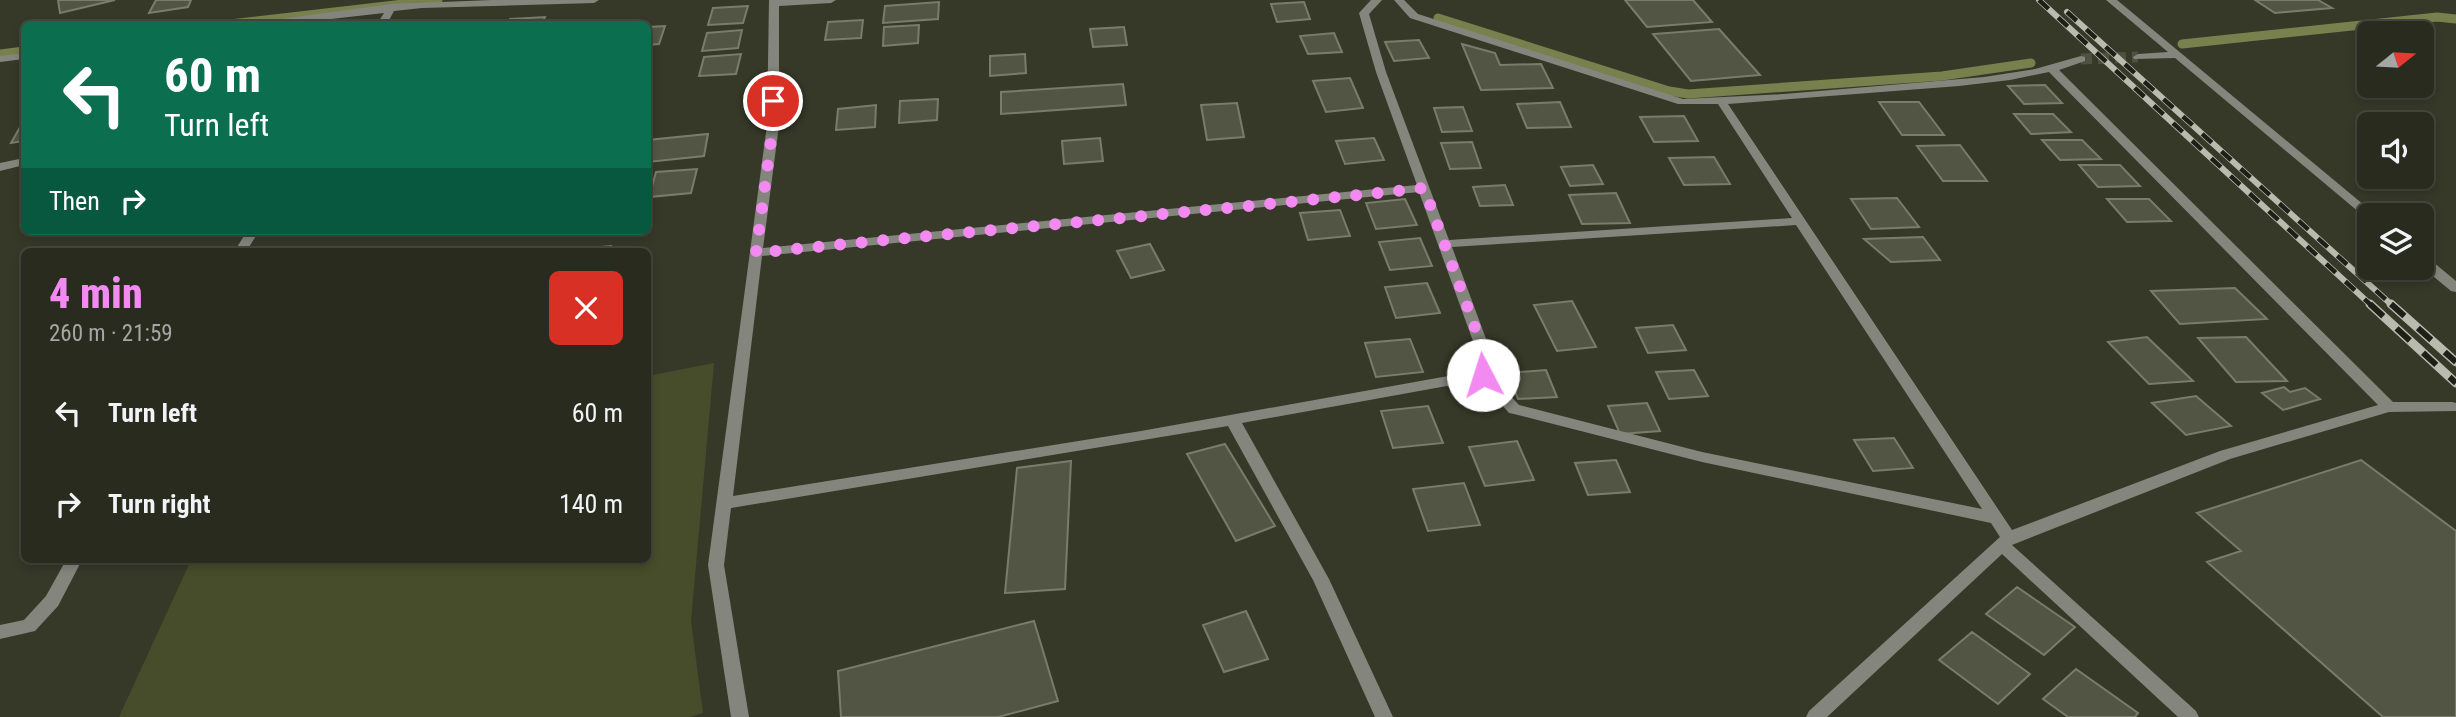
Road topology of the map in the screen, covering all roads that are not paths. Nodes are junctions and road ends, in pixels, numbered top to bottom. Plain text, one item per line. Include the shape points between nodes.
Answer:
1 (594, 0) edge
2 (831, 0) edge
3 (1377, 0) edge
4 (1399, 0) edge
5 (2111, 0) edge
6 (774, 2) edge
7 (392, 7) junction
8 (288, 21) edge
9 (384, 21) edge
10 (2179, 55) junction
11 (21, 56) edge
12 (2138, 57) tunnel mouth
13 (0, 59) edge
14 (2081, 59) tunnel mouth
15 (2053, 70) junction
16 (1721, 102) junction
17 (21, 163) edge
18 (0, 167) edge
19 (1424, 188) junction
20 (2357, 204) edge
21 (1799, 221) junction
22 (1445, 244) junction
23 (756, 253) junction
24 (2434, 270) edge
25 (2456, 288) edge
26 (1483, 375) junction
27 (2389, 407) junction
28 (2452, 407) dead end
29 (1232, 419) junction
30 (723, 503) junction
31 (1995, 518) junction
32 (2006, 542) junction
33 (72, 563) edge
34 (0, 632) edge
35 (740, 717) edge
36 (1384, 717) edge
37 (1815, 717) edge
38 (2190, 717) edge

1 - 7 street
2 - 6 street
3 - 19 street via 1364,13
4 - 16 street via 1414,16 1602,77 1682,102
5 - 10 street
6 - 23 street via 773,125
7 - 8 street
7 - 9 street
10 - 12 street
10 - 20 street
11 - 13 street
14 - 15 street
15 - 16 street
15 - 27 street
16 - 21 street
17 - 18 street
19 - 22 street
19 - 23 street
21 - 22 street
21 - 31 street
22 - 26 street via 1485,355
23 - 30 street
24 - 25 street
26 - 29 street
26 - 31 street via 1514,409 1702,457
27 - 28 street
27 - 32 street via 2225,455
29 - 30 street
29 - 36 street via 1321,579
30 - 35 street via 716,565
31 - 32 street
32 - 37 street
32 - 38 street
33 - 34 street via 52,601 29,626

